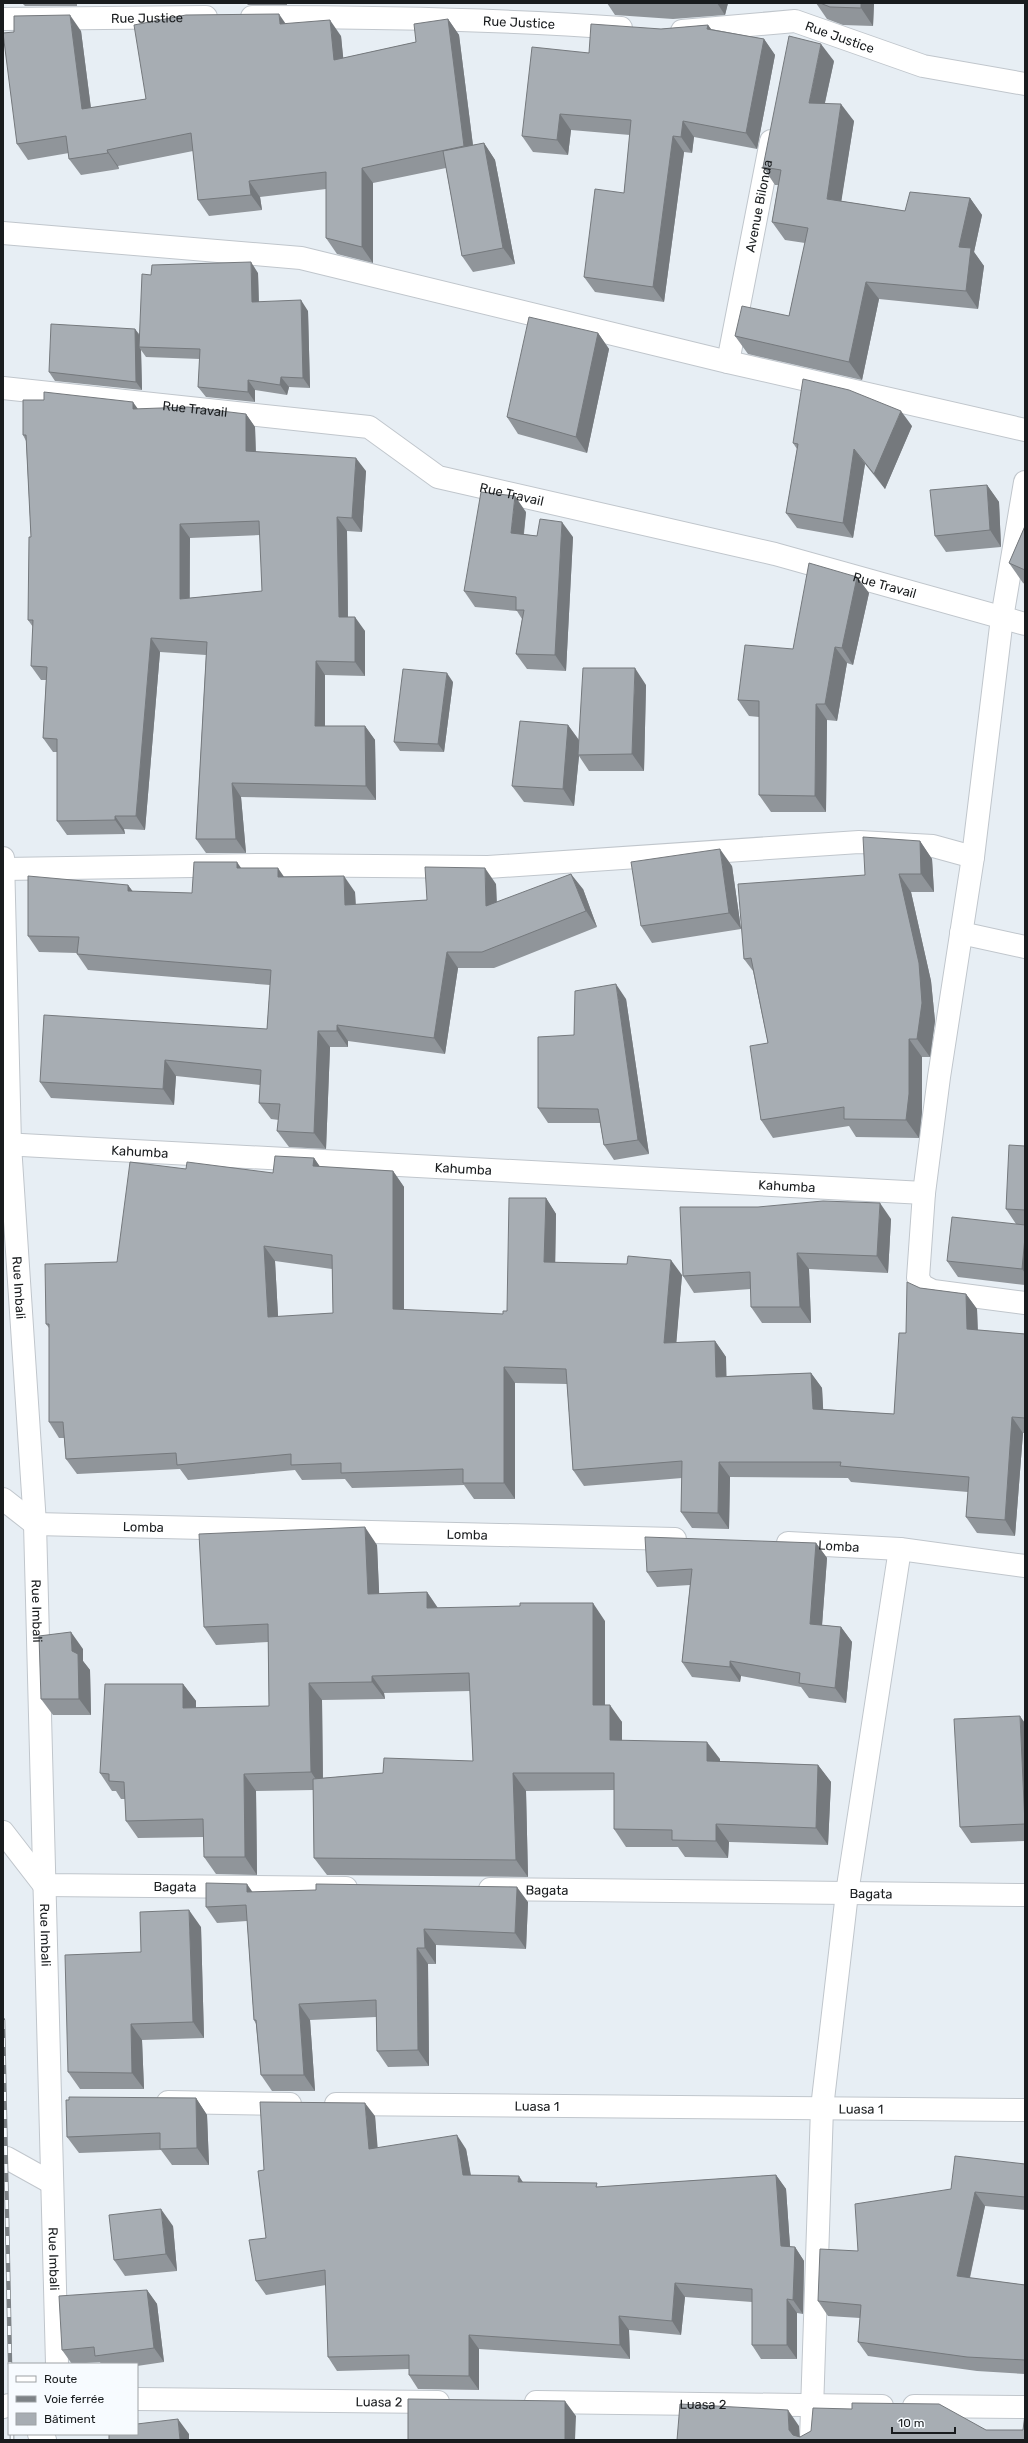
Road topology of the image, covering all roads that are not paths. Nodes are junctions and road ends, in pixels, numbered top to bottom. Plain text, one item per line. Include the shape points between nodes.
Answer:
1 (796, 12) edge
2 (3, 19) edge
3 (642, 30) edge
4 (665, 31) edge
5 (790, 44) edge
6 (1025, 84) edge
7 (775, 122) edge
8 (3, 233) edge
9 (728, 362) junction
10 (3, 388) edge
11 (1025, 430) edge
12 (1025, 482) edge
13 (1002, 618) junction
14 (1025, 624) edge
15 (973, 857) junction
16 (3, 858) edge
17 (4, 869) edge
18 (961, 933) junction
19 (1025, 947) edge
20 (7, 1145) edge
21 (924, 1193) junction
22 (1025, 1303) edge
23 (3, 1499) edge
24 (35, 1524) junction
25 (696, 1540) edge
26 (768, 1542) edge
27 (900, 1549) junction
28 (1025, 1566) edge
29 (3, 1832) edge
30 (44, 1885) junction
31 (362, 1888) edge
32 (466, 1889) edge
33 (847, 1893) junction
34 (1025, 1895) edge
35 (50, 2100) junction
36 (74, 2101) edge
37 (145, 2102) edge
38 (822, 2108) junction
39 (1025, 2110) edge
40 (3, 2158) edge
41 (52, 2183) junction
42 (57, 2363) edge
43 (138, 2399) edge
44 (455, 2402) edge
45 (519, 2402) edge
46 (813, 2405) junction
47 (1025, 2407) edge
48 (811, 2440) edge

1 - 4 street, Rue Justice
1 - 5 street
1 - 6 street, Rue Justice via 923,66
2 - 3 street, Rue Justice via 377,17 540,22
7 - 9 street, Avenue Bilonda
8 - 9 street via 301,258
9 - 11 street
10 - 13 street, Rue Travail via 369,428 438,477 775,554
12 - 13 street
13 - 14 street, Rue Travail
13 - 15 street
15 - 17 street via 933,846 859,842 488,867 262,865
15 - 18 street
16 - 17 street, Rue Imbali
17 - 20 street, Rue Imbali
18 - 19 street
18 - 21 street
20 - 21 street, Kahumba
20 - 24 street, Rue Imbali
21 - 22 street via 918,1278 923,1286 933,1291
23 - 24 street
24 - 25 street, Lomba
24 - 30 street, Rue Imbali
26 - 27 street, Lomba
27 - 28 street, Lomba
27 - 33 street
29 - 30 street
30 - 31 street, Bagata
30 - 35 street, Rue Imbali
32 - 33 street, Bagata
33 - 34 street, Bagata
33 - 38 street
35 - 36 street
35 - 41 street, Rue Imbali
37 - 38 street, Luasa 1
38 - 39 street, Luasa 1
38 - 46 street
40 - 41 street
41 - 42 street, Rue Imbali
43 - 44 street, Luasa 2
45 - 46 street, Luasa 2
46 - 47 street, Luasa 2
46 - 48 street

